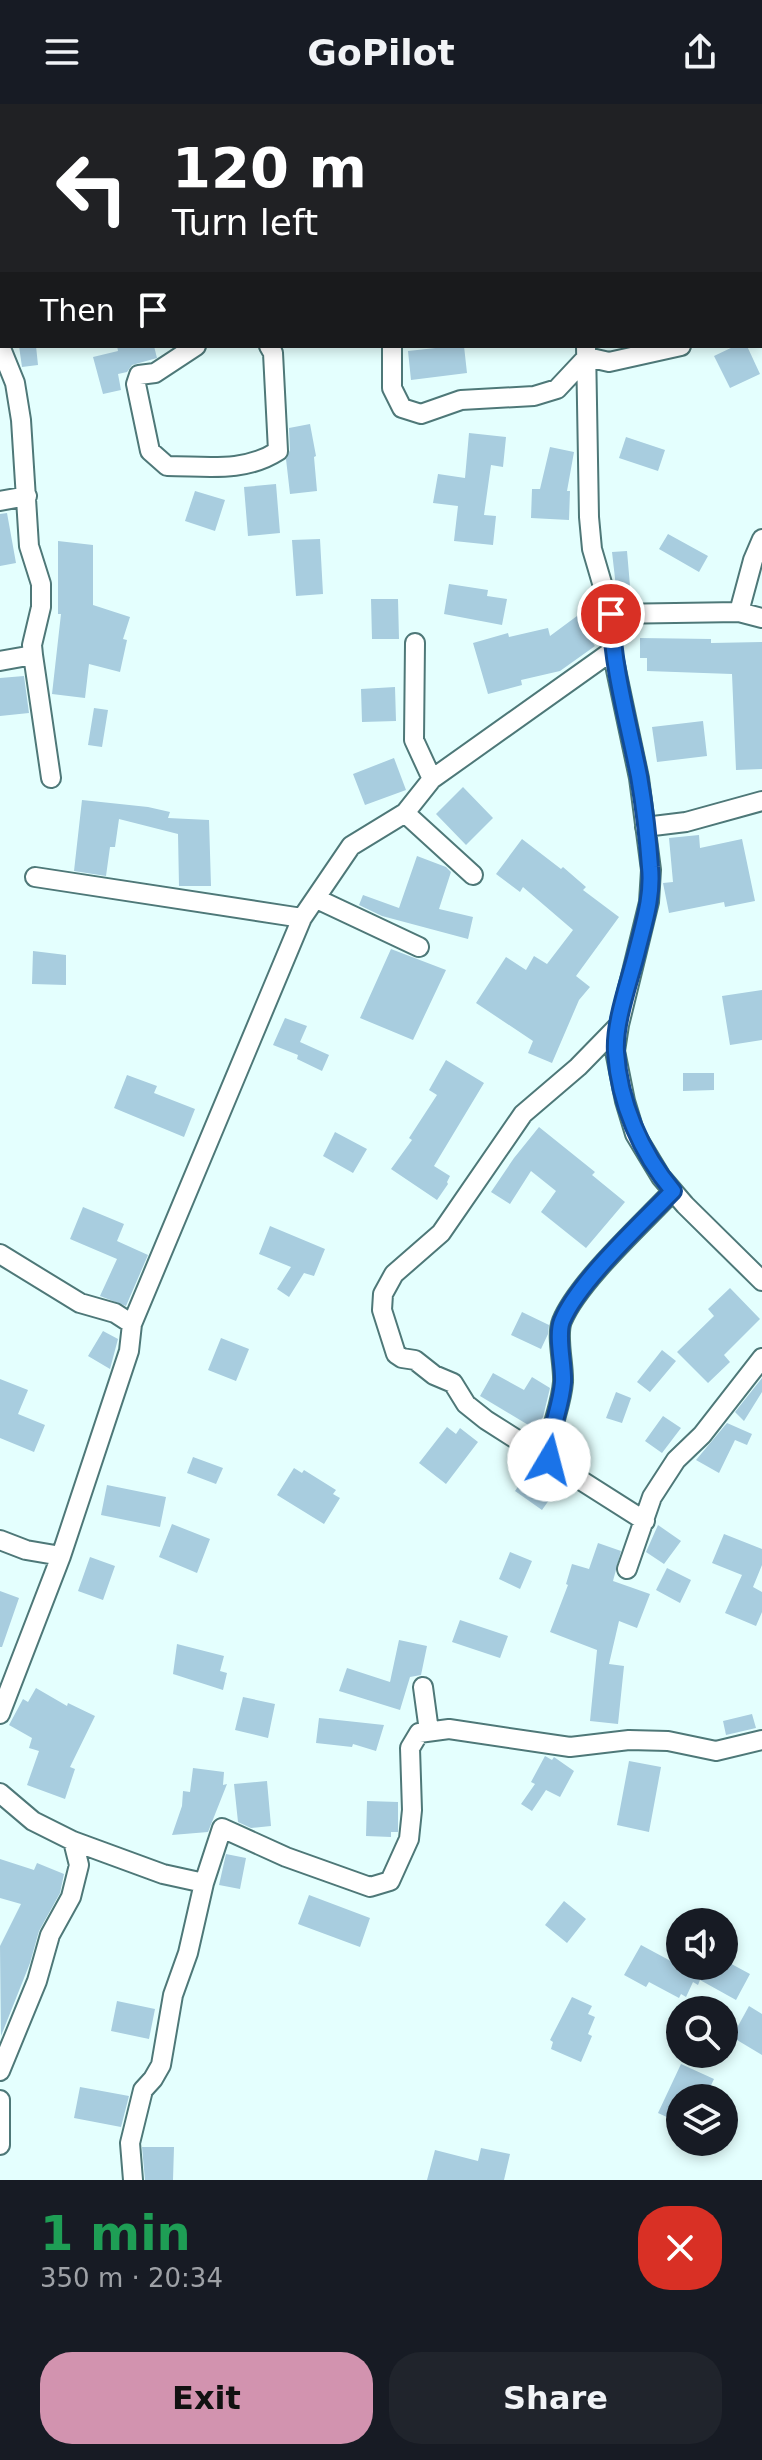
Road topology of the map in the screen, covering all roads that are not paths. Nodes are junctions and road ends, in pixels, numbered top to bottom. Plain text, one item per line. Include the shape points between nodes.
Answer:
1 (1, 348) edge
2 (193, 348) edge
3 (270, 348) edge
4 (392, 348) edge
5 (672, 348) edge
6 (587, 351) edge
7 (27, 496) junction
8 (0, 501) edge
9 (762, 539) edge
10 (739, 612) junction
11 (611, 614) junction
12 (762, 618) edge
13 (415, 643) dead end
14 (612, 651) junction
15 (33, 655) junction
16 (0, 661) edge
17 (51, 778) dead end
18 (432, 779) junction
19 (762, 801) edge
20 (405, 813) junction
21 (645, 827) junction
22 (473, 875) dead end
23 (35, 877) dead end
24 (317, 899) junction
25 (302, 918) junction
26 (419, 947) dead end
27 (619, 1025) junction
28 (673, 1191) junction
29 (0, 1254) edge
30 (762, 1281) edge
31 (132, 1324) junction
32 (762, 1358) edge
33 (549, 1460) junction
34 (645, 1521) junction
35 (0, 1540) edge
36 (61, 1556) junction
37 (627, 1569) dead end
38 (423, 1687) dead end
39 (0, 1714) edge
40 (429, 1731) junction
41 (762, 1740) edge
42 (0, 1793) edge
43 (73, 1841) junction
44 (204, 1883) junction
45 (0, 2071) edge
46 (0, 2100) edge
47 (0, 2145) edge
48 (133, 2180) edge

1 - 7 street via 17,397
2 - 3 street via 155,373 139,375 136,384 150,451 167,466 241,466 278,451
4 - 6 street via 392,388 402,408 421,414 461,400 534,396 557,389
5 - 6 street via 609,362
6 - 11 street via 589,517 592,549
7 - 8 street
7 - 15 street via 29,546 41,584
9 - 10 street
10 - 11 street
10 - 12 street
11 - 14 street
13 - 18 street via 414,740
14 - 18 street
14 - 21 street
15 - 16 street
15 - 17 street
18 - 20 street
19 - 21 street via 686,822
20 - 22 street
20 - 24 street via 351,846
21 - 27 street via 649,902
23 - 25 street
24 - 25 street
24 - 26 street
25 - 31 street
27 - 28 street via 615,1051 635,1134
27 - 33 street via 523,1114 441,1233 394,1274 383,1294 382,1310 396,1354 453,1383 466,1404
28 - 30 street
28 - 33 street via 610,1257 561,1323 563,1382
29 - 31 street via 80,1303
31 - 36 street via 129,1351
32 - 34 street via 676,1460 652,1497
33 - 34 street
34 - 37 street
35 - 36 street
36 - 39 street
38 - 40 street
40 - 41 street via 449,1729 570,1747 668,1741 716,1751
40 - 44 street via 419,1733 410,1748 409,1839 390,1881 370,1887 222,1828
42 - 43 street via 33,1821
43 - 44 street
43 - 45 street via 79,1865 71,1897 50,1935
44 - 48 street via 173,1995 161,2065 143,2090 130,2143
46 - 47 street

